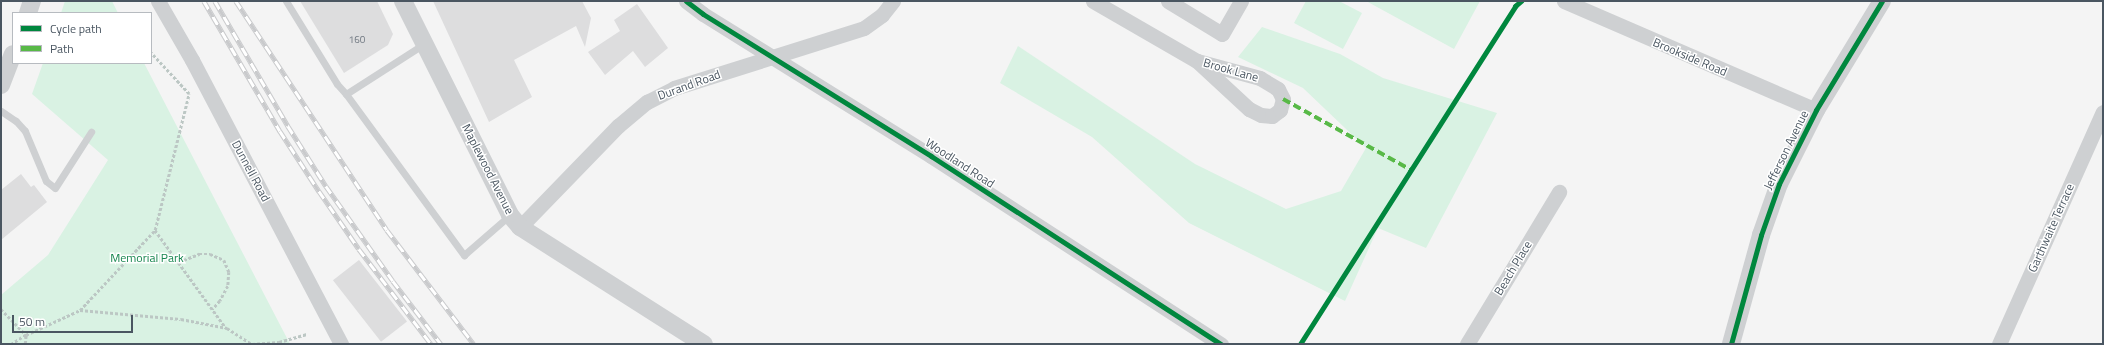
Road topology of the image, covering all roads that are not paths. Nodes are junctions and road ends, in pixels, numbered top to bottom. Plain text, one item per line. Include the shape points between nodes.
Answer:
1 (32, 1) edge
2 (158, 1) edge
3 (286, 1) edge
4 (403, 1) edge
5 (686, 1) edge
6 (893, 1) edge
7 (1093, 1) edge
8 (1168, 1) edge
9 (1241, 1) edge
10 (1564, 1) edge
11 (1882, 1) edge
12 (28, 12) edge
13 (424, 44) junction
14 (12, 56) edge
15 (773, 58) junction
16 (1197, 61) junction
17 (1, 84) edge
18 (346, 94) junction
19 (1816, 110) junction
20 (1, 111) edge
21 (2103, 112) edge
22 (91, 132) dead end
23 (1559, 192) dead end
24 (515, 221) junction
25 (341, 344) edge
26 (704, 344) edge
27 (1221, 344) edge
28 (1467, 344) edge
29 (1731, 344) edge
30 (1999, 344) edge

1 - 12 street
2 - 25 street, Dunnell Road via 192,60
3 - 18 lane via 337,84
4 - 13 street, Maplewood Avenue
5 - 15 street, Woodland Road
6 - 15 street, Durand Road via 882,15 864,28
7 - 16 street, Brook Lane
8 - 9 street via 1222,34
10 - 19 street, Brookside Road
11 - 19 street, Jefferson Avenue
13 - 18 lane
13 - 24 street, Maplewood Avenue
14 - 17 street
15 - 24 street, Durand Road via 674,88 647,102
15 - 27 street, Woodland Road via 931,156
16 - 16 street, Brook Lane via 1249,109 1261,115 1272,116 1280,110 1283,99 1278,89 1260,78
18 - 24 lane via 464,254
19 - 29 street, Jefferson Avenue via 1779,184 1761,235
20 - 22 lane via 25,131 46,181 55,188
21 - 30 street, Garthwaite Terrace
23 - 28 street, Beach Place
24 - 26 street, Maplewood Avenue

